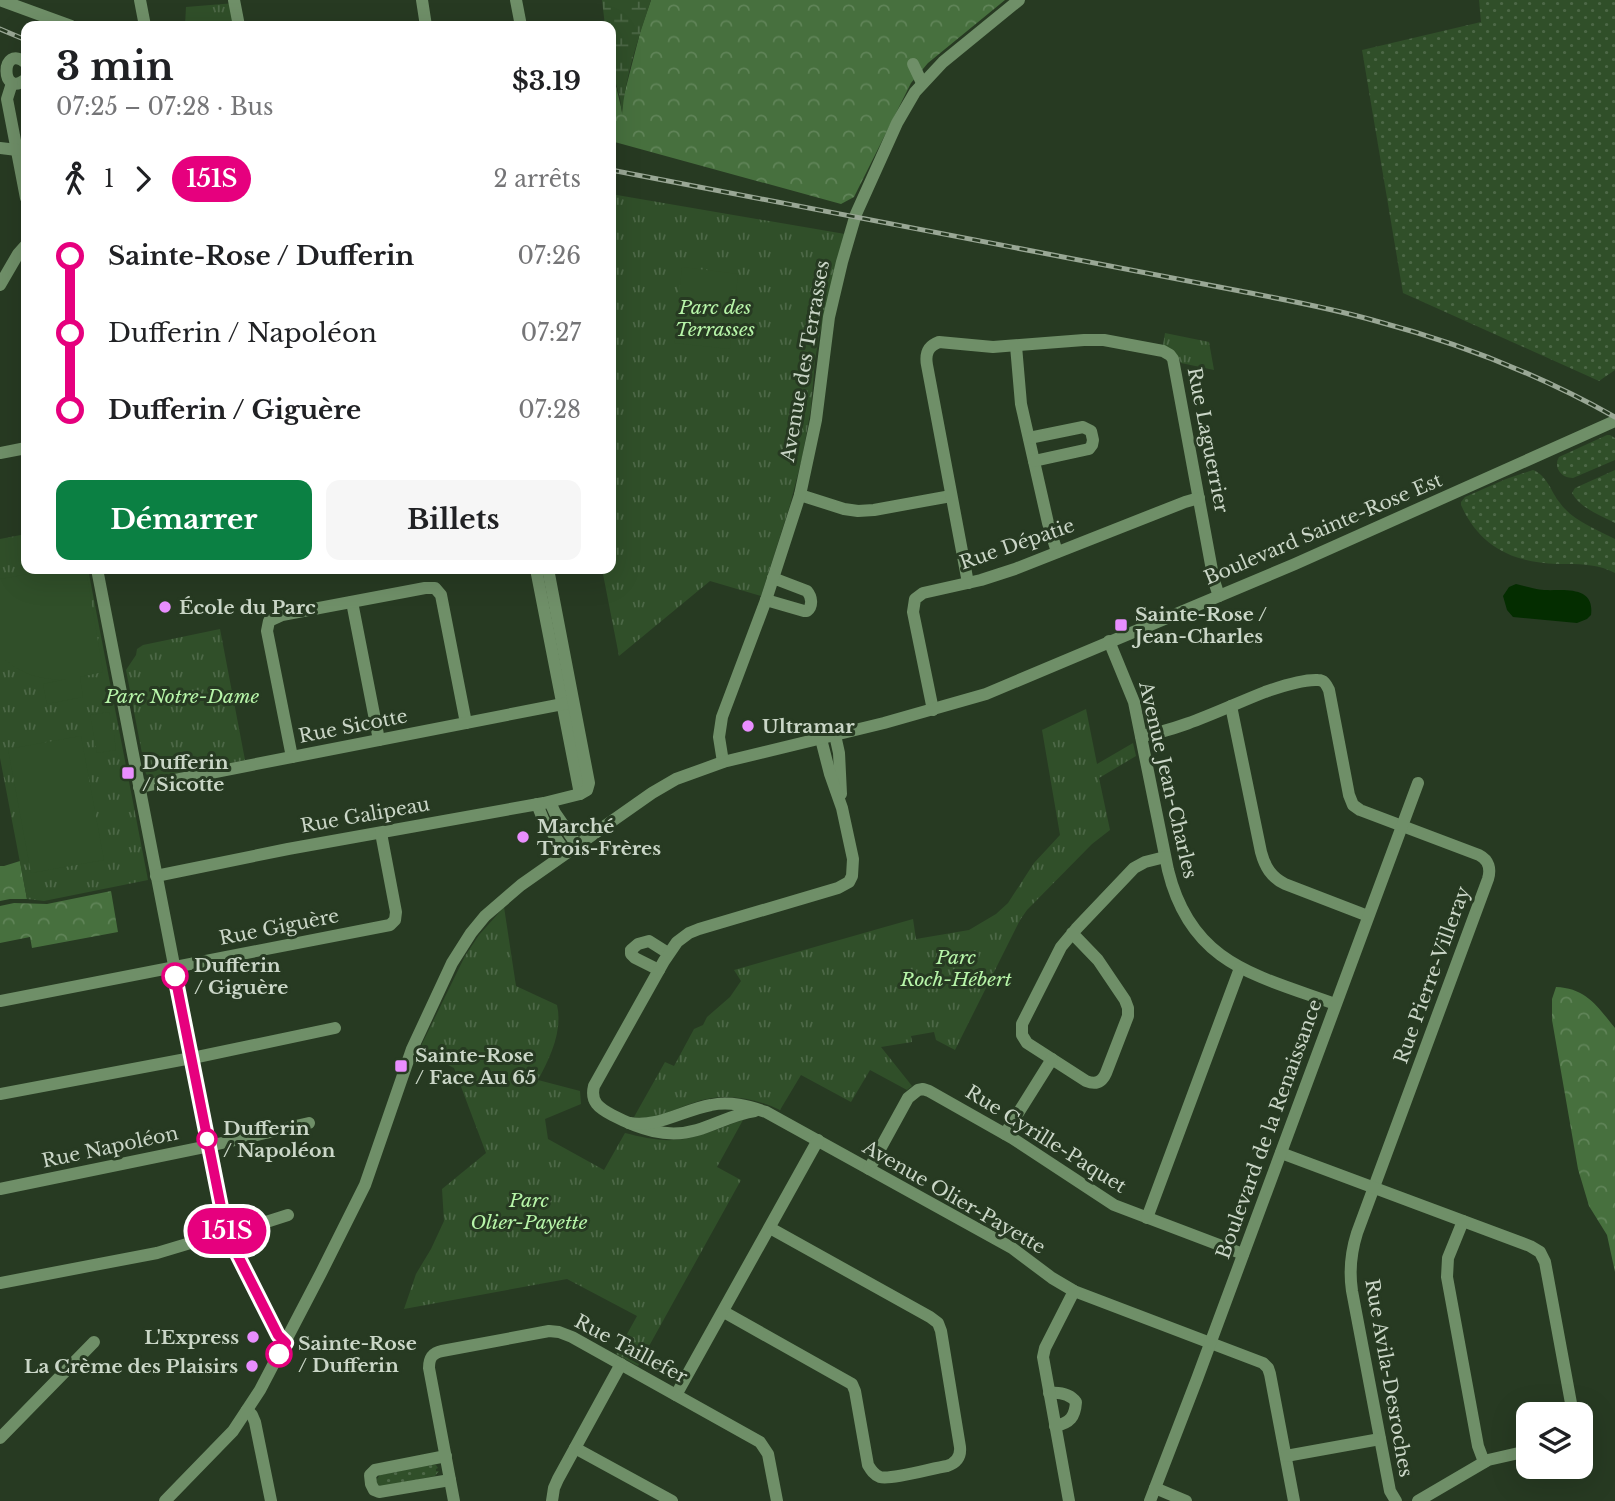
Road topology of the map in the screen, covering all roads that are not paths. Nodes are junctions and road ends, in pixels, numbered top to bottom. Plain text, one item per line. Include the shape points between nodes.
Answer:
1 (0, 0) edge
2 (140, 0) edge
3 (234, 0) edge
4 (422, 0) edge
5 (516, 0) edge
6 (1019, 0) edge
7 (57, 21) edge
8 (144, 21) edge
9 (238, 21) edge
10 (425, 21) edge
11 (520, 21) edge
12 (21, 59) edge
13 (913, 64) dead end
14 (21, 82) edge
15 (12, 83) junction
16 (922, 83) junction
17 (0, 148) edge
18 (17, 149) junction
19 (21, 169) edge
20 (21, 251) edge
21 (0, 285) edge
22 (1016, 346) junction
23 (1615, 421) edge
24 (1029, 438) junction
25 (21, 449) edge
26 (0, 453) edge
27 (1034, 461) junction
28 (800, 495) junction
29 (951, 496) junction
30 (1199, 498) junction
31 (1057, 552) junction
32 (98, 574) edge
33 (543, 574) edge
34 (773, 578) junction
35 (968, 583) junction
36 (1219, 596) junction
37 (766, 600) junction
38 (352, 602) junction
39 (1109, 641) junction
40 (568, 703) junction
41 (1231, 706) junction
42 (933, 710) junction
43 (466, 723) junction
44 (835, 735) junction
45 (1141, 736) junction
46 (821, 738) junction
47 (379, 740) junction
48 (292, 757) junction
49 (723, 762) junction
50 (1418, 783) dead end
51 (139, 787) junction
52 (543, 803) junction
53 (842, 808) junction
54 (1402, 826) junction
55 (381, 833) junction
56 (571, 849) junction
57 (1165, 857) junction
58 (156, 876) junction
59 (1368, 916) junction
60 (1072, 933) junction
61 (668, 953) junction
62 (174, 968) junction
63 (1240, 968) junction
64 (659, 970) junction
65 (0, 1001) edge
66 (1335, 1004) junction
67 (335, 1028) dead end
68 (191, 1058) junction
69 (1052, 1059) junction
70 (0, 1094) edge
71 (759, 1110) junction
72 (309, 1123) dead end
73 (629, 1123) junction
74 (1005, 1134) junction
75 (818, 1140) junction
76 (209, 1146) junction
77 (1281, 1153) junction
78 (869, 1169) junction
79 (1374, 1188) junction
80 (0, 1189) edge
81 (288, 1215) dead end
82 (1147, 1218) junction
83 (1463, 1221) junction
84 (770, 1228) junction
85 (228, 1233) junction
86 (1243, 1254) junction
87 (0, 1283) edge
88 (1074, 1291) junction
89 (724, 1311) junction
90 (94, 1342) dead end
91 (1210, 1342) junction
92 (286, 1343) junction
93 (621, 1364) junction
94 (1049, 1393) junction
95 (676, 1395) junction
96 (1571, 1402) edge
97 (247, 1410) junction
98 (1055, 1426) junction
99 (0, 1438) edge
100 (1380, 1439) junction
101 (575, 1448) junction
102 (1516, 1453) edge
103 (446, 1456) junction
104 (1286, 1456) junction
105 (1484, 1462) junction
106 (450, 1480) junction
107 (1152, 1495) edge
108 (165, 1501) edge
109 (271, 1501) edge
110 (454, 1501) edge
111 (552, 1501) edge
112 (672, 1501) edge
113 (777, 1501) edge
114 (1069, 1501) edge
115 (1186, 1501) edge
116 (1294, 1501) edge
117 (1396, 1501) edge
118 (1418, 1501) edge

1 - 7 street
2 - 8 street
3 - 9 street
4 - 10 street
5 - 11 street
6 - 16 street, Avenue des Terrasses
12 - 15 street via 15,58 4,69
13 - 16 street
14 - 15 street
15 - 18 street via 7,99
16 - 28 street, Avenue des Terrasses via 906,105 856,214 828,317 816,420
17 - 18 street
18 - 19 street
20 - 21 street
22 - 24 street via 1019,393
22 - 29 street, Rue Laguerrier via 939,342 928,350
22 - 30 street, Rue Laguerrier via 1098,340 1170,355
23 - 36 street, Boulevard Sainte-Rose Est
24 - 27 street
24 - 27 street via 1083,427 1093,437 1088,449
25 - 26 street
27 - 31 street
28 - 29 street via 858,511
28 - 34 street, Avenue des Terrasses
29 - 35 street, Rue Laguerrier
30 - 31 street, Rue Dépatie
30 - 36 street, Rue Laguerrier
31 - 35 street, Rue Dépatie
32 - 51 street
33 - 40 street
34 - 37 street, Avenue des Terrasses
34 - 37 street via 807,591 811,607 804,611
35 - 42 street, Rue Dépatie via 923,593 913,606
36 - 39 street, Boulevard Sainte-Rose Est
37 - 49 street, Avenue des Terrasses via 722,718
38 - 43 street via 425,587 439,590
38 - 47 street
38 - 48 street via 268,622
39 - 42 street, Boulevard Sainte-Rose Est via 986,694
39 - 45 street, Avenue Jean-Charles via 1132,697
40 - 43 street, Rue Sicotte
40 - 52 street, Rue Galipeau via 589,785 580,794
41 - 45 street
41 - 54 street, Rue Pierre-Villeray via 1281,687 1323,681 1329,690 1351,803
41 - 59 street via 1268,870 1285,884
42 - 44 street, Boulevard Sainte-Rose Est
43 - 47 street, Rue Sicotte
44 - 46 street, Boulevard Sainte-Rose Est
44 - 53 street
45 - 57 street, Avenue Jean-Charles
46 - 49 street, Boulevard Sainte-Rose Est
46 - 53 street
47 - 48 street, Rue Sicotte
48 - 51 street, Rue Sicotte
49 - 56 street, Boulevard Sainte-Rose Est via 664,785
50 - 54 street, Boulevard de la Renaissance
51 - 58 street
52 - 55 street, Rue Galipeau
52 - 56 street via 555,813
53 - 61 street via 853,864 849,882 699,929
54 - 59 street, Boulevard de la Renaissance
54 - 79 street, Rue Pierre-Villeray via 1482,857 1490,872
55 - 58 street, Rue Galipeau
55 - 62 street, Rue Giguère via 396,912 392,923
56 - 92 street, Boulevard Sainte-Rose Est via 496,906 459,952 418,1036 365,1185
57 - 60 street via 1137,866
57 - 63 street, Avenue Jean-Charles via 1189,924
58 - 62 street
59 - 66 street, Boulevard de la Renaissance
60 - 69 street via 1021,1027 1027,1043
60 - 69 street via 1098,960 1129,1013 1100,1082 1086,1081
61 - 64 street
61 - 64 street via 649,941 631,950 635,958
62 - 65 street, Rue Giguère
62 - 68 street
63 - 66 street, Avenue Jean-Charles
63 - 82 street
64 - 73 street via 593,1089 597,1105
66 - 77 street, Boulevard de la Renaissance
67 - 68 street
68 - 70 street
68 - 76 street
69 - 74 street
71 - 73 street, Avenue Olier-Payette via 720,1103 651,1124
71 - 73 street via 681,1133 651,1132
71 - 75 street, Avenue Olier-Payette
72 - 76 street, Rue Napoléon
74 - 78 street, Rue Cyrille-Paquet via 920,1089 908,1098
74 - 82 street, Rue Cyrille-Paquet via 1106,1200
75 - 78 street, Avenue Olier-Payette
75 - 84 street
76 - 80 street, Rue Napoléon
76 - 85 street
77 - 79 street
77 - 86 street, Boulevard de la Renaissance
78 - 88 street, Avenue Olier-Payette via 1012,1248
79 - 83 street
79 - 100 street, Rue Avila-Desroches via 1354,1242 1350,1272
81 - 85 street
82 - 86 street, Rue Cyrille-Paquet
83 - 96 street via 1542,1254
83 - 105 street via 1448,1258 1447,1277
84 - 89 street
84 - 89 street via 938,1323 960,1447 958,1459 951,1465 891,1477 875,1475 852,1384
85 - 87 street via 140,1256
85 - 92 street
86 - 91 street, Boulevard de la Renaissance
88 - 91 street, Avenue Olier-Payette
88 - 94 street via 1044,1352
89 - 95 street
90 - 99 street
91 - 104 street, Avenue Olier-Payette via 1268,1368
91 - 107 street, Boulevard de la Renaissance
92 - 97 street, Boulevard Sainte-Rose Est
93 - 95 street, Rue Taillefer
93 - 101 street
93 - 103 street, Rue Taillefer via 554,1331 435,1353 429,1368
94 - 98 street
94 - 98 street via 1076,1402 1070,1421
95 - 113 street, Rue Taillefer via 763,1445
97 - 108 street, Boulevard Sainte-Rose Est
97 - 109 street via 256,1422
98 - 114 street
100 - 104 street
100 - 117 street, Rue Avila-Desroches via 1390,1492
101 - 111 street
101 - 112 street
102 - 105 street, Rue Avila-Desroches
103 - 106 street, Rue Taillefer
103 - 106 street via 375,1470 370,1483 379,1492
104 - 116 street
105 - 118 street, Rue Avila-Desroches
106 - 110 street, Rue Taillefer
107 - 115 street, Boulevard de la Renaissance

